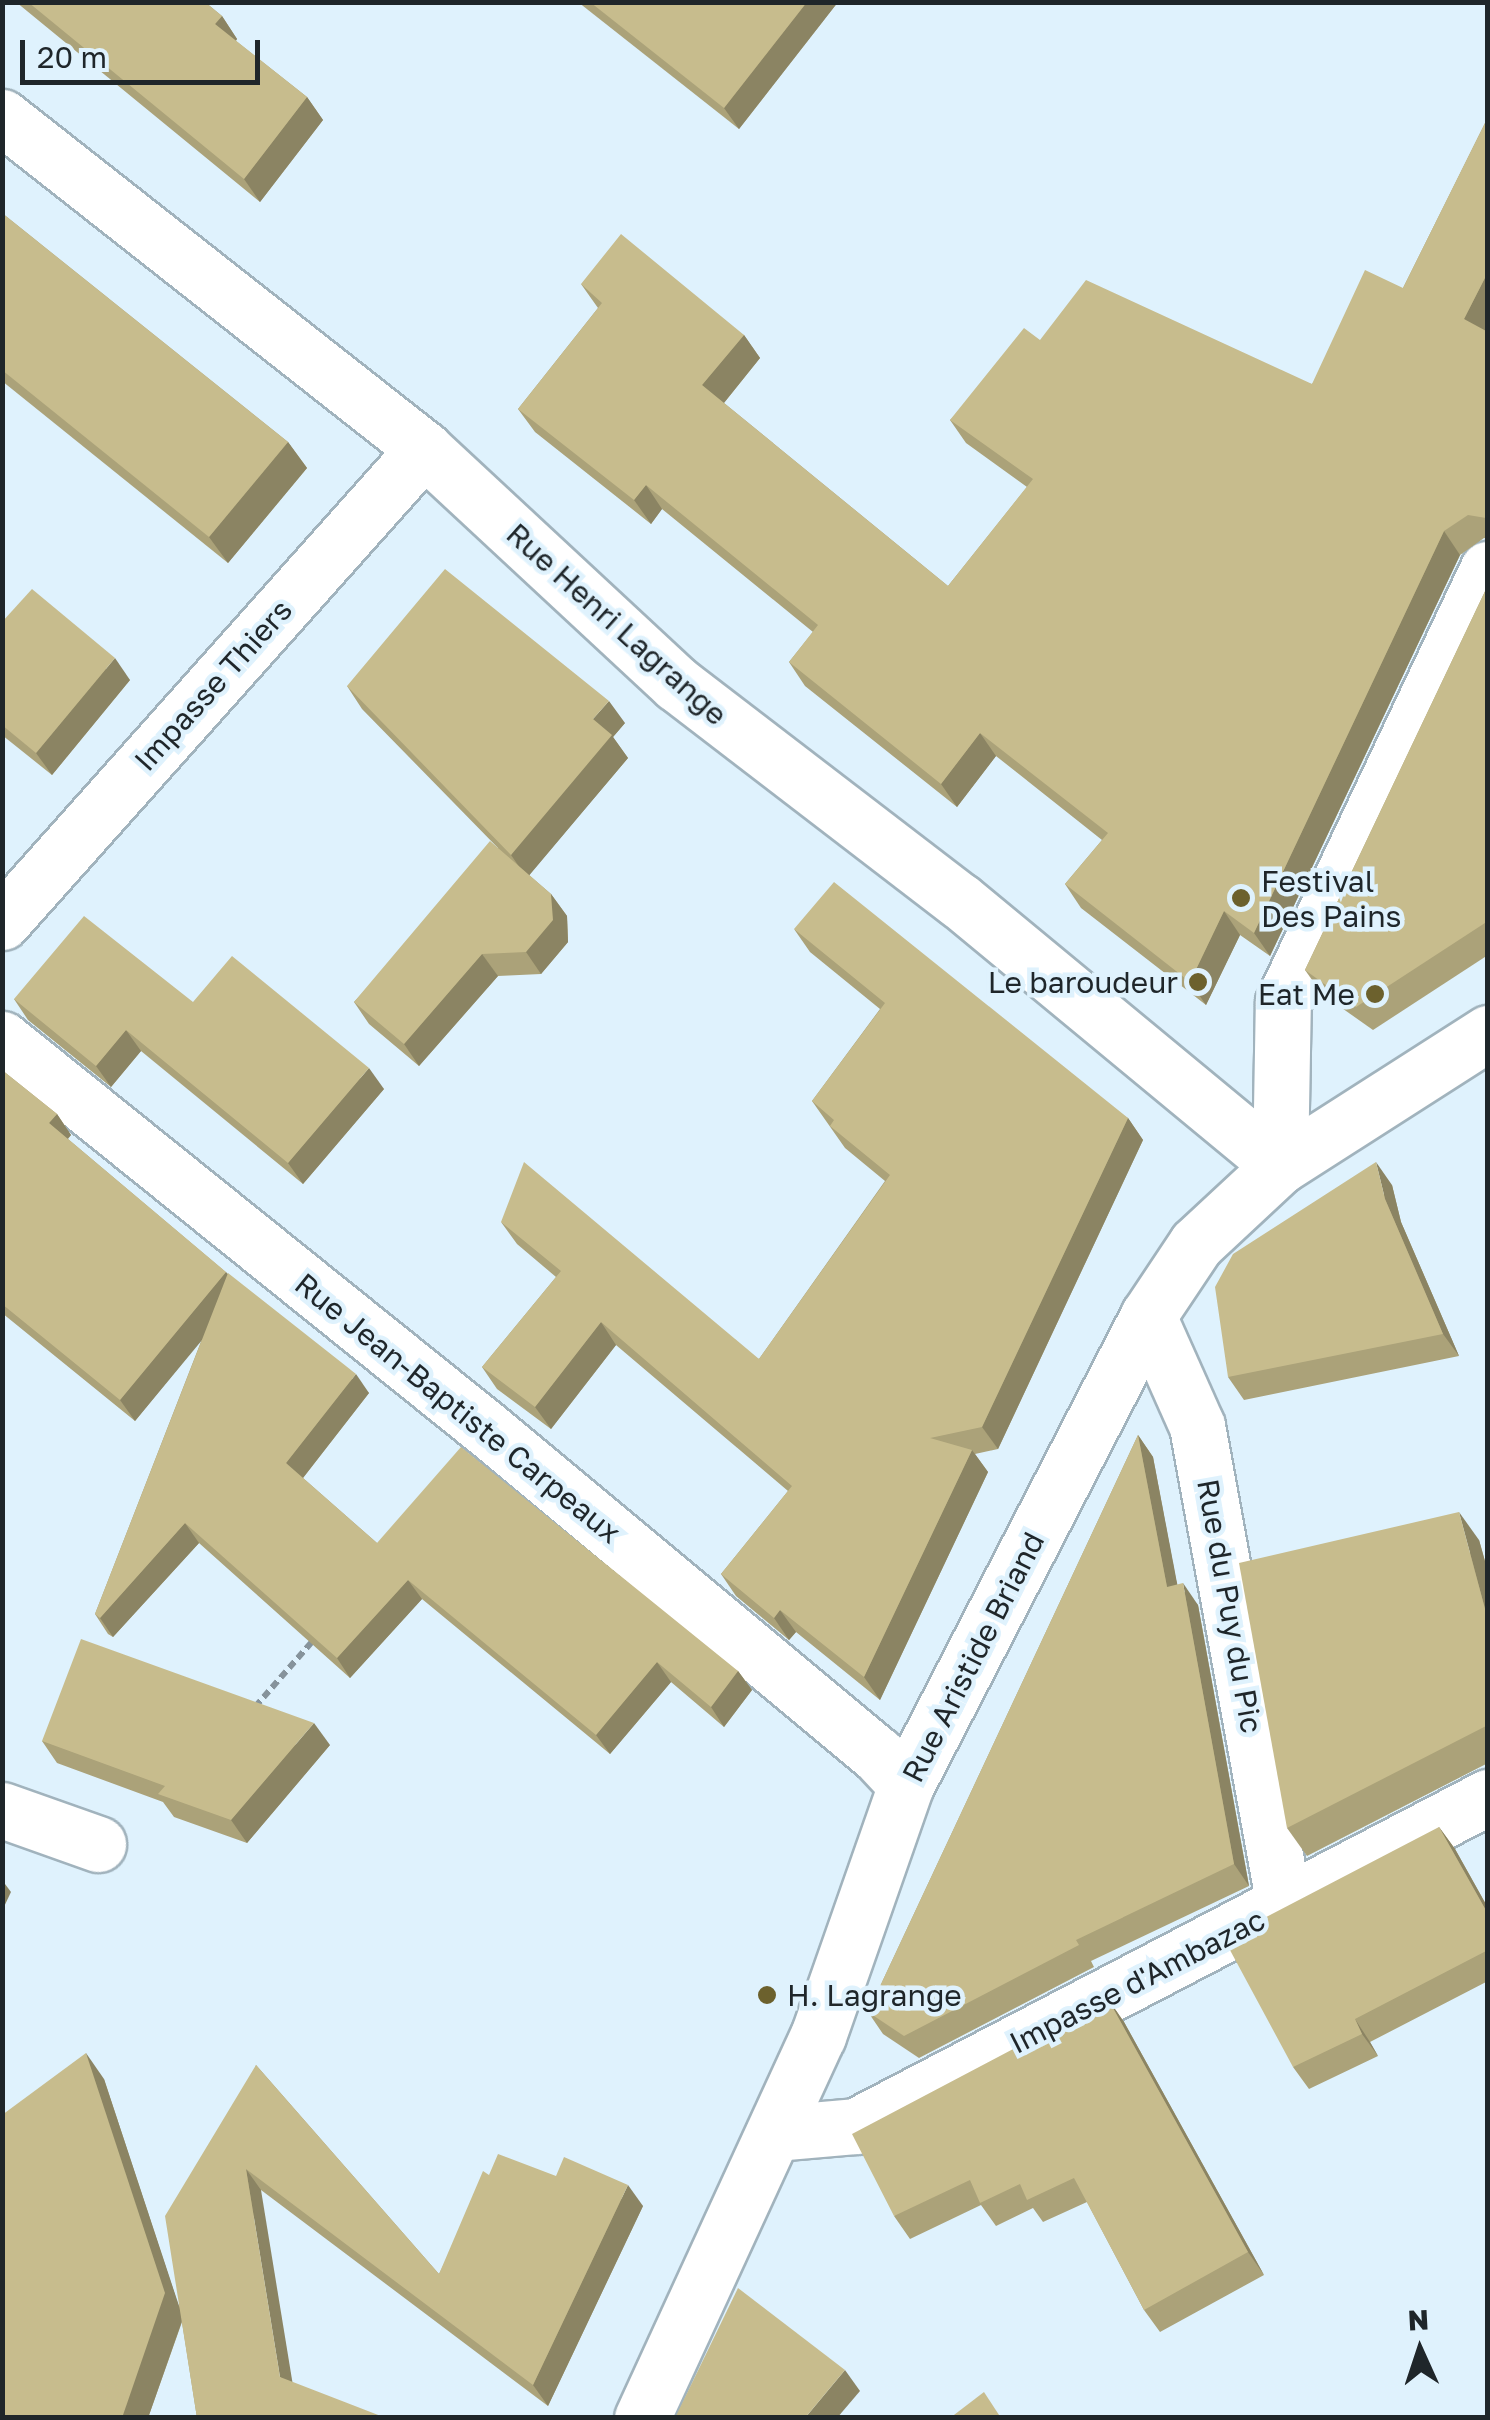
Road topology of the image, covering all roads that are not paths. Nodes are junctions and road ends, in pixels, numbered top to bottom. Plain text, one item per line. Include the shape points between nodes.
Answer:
1 (2, 117) edge
2 (424, 449) junction
3 (1488, 569) edge
4 (2, 922) edge
5 (1488, 1033) edge
6 (2, 1039) edge
7 (1280, 1166) junction
8 (1148, 1316) junction
9 (906, 1785) junction
10 (1488, 1797) edge
11 (2, 1810) edge
12 (98, 1844) dead end
13 (1284, 1904) junction
14 (776, 2133) junction
15 (642, 2418) edge

1 - 2 street, Rue Henri Lagrange
2 - 4 street, Impasse Thiers
2 - 7 street, Rue Henri Lagrange via 677,684 960,900
3 - 7 street via 1282,1002
5 - 7 street, Rue Aristide Briand
6 - 9 street, Rue Jean-Baptiste Carpeaux via 488,1430 878,1754
7 - 8 street, Rue Aristide Briand via 1196,1244
8 - 9 street, Rue Aristide Briand
8 - 13 street, Rue du Puy du Pic via 1197,1426
9 - 14 street, Rue Aristide Briand via 818,2036
10 - 13 street, Impasse d'Ambazac
11 - 12 street
13 - 14 street, Impasse d'Ambazac via 856,2126
14 - 15 street, Rue Aristide Briand

